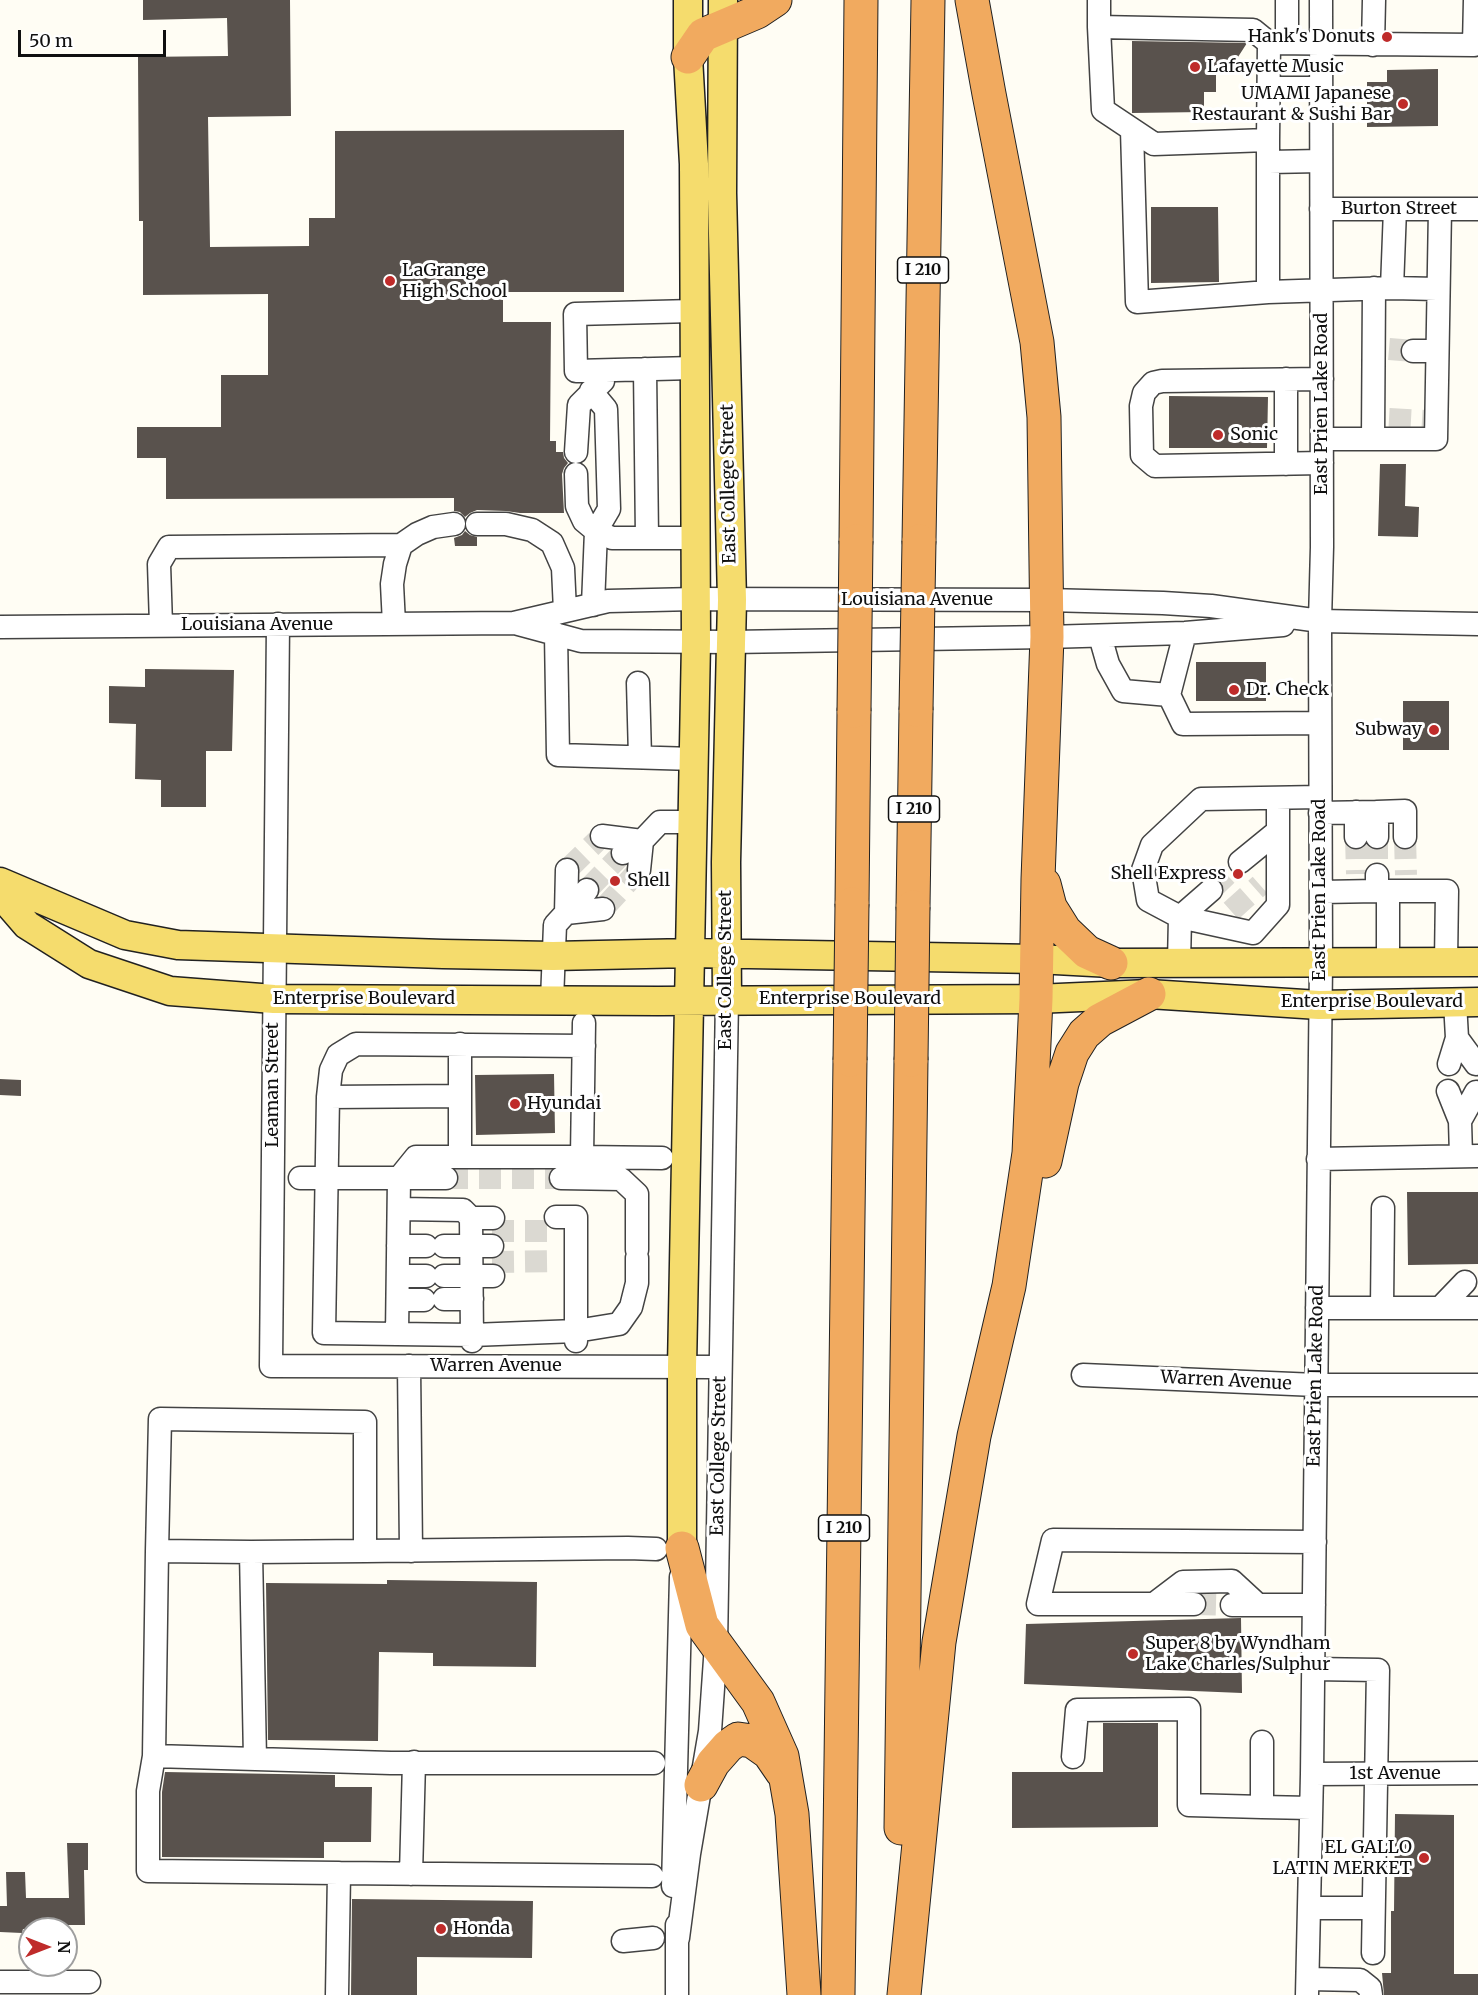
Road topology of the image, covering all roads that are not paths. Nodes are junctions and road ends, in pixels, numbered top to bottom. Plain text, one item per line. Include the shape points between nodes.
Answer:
1 (688, 0) edge
2 (775, 0) edge
3 (861, 0) edge
4 (928, 0) edge
5 (972, 0) edge
6 (1099, 0) edge
7 (1287, 0) edge
8 (1321, 0) edge
9 (1374, 0) edge
10 (1475, 0) edge
11 (723, 13) edge
12 (1099, 27) junction
13 (1278, 43) junction
14 (1321, 45) junction
15 (1373, 45) junction
16 (688, 57) junction
17 (1269, 88) junction
18 (1321, 88) junction
19 (1132, 130) junction
20 (1269, 151) junction
21 (1321, 161) junction
22 (1321, 209) junction
23 (1395, 209) junction
24 (1440, 209) junction
25 (1478, 209) edge
26 (1383, 288) junction
27 (1437, 289) junction
28 (1321, 290) junction
29 (1268, 292) junction
30 (693, 311) junction
31 (1413, 351) tunnel mouth
32 (1437, 351) junction
33 (693, 368) junction
34 (645, 369) junction
35 (615, 370) junction
36 (1286, 379) junction
37 (1322, 379) junction
38 (591, 391) junction
39 (1378, 426) junction
40 (1322, 439) junction
41 (1322, 463) junction
42 (1286, 464) junction
43 (454, 524) dead end
44 (477, 524) dead end
45 (596, 531) junction
46 (647, 538) junction
47 (694, 538) junction
48 (401, 545) junction
49 (695, 599) junction
50 (732, 600) junction
51 (1047, 600) junction
52 (593, 605) junction
53 (565, 611) junction
54 (1320, 621) junction
55 (514, 623) junction
56 (278, 624) junction
57 (394, 624) junction
58 (1478, 624) edge
59 (161, 625) junction
60 (0, 627) edge
61 (1185, 633) junction
62 (556, 634) junction
63 (1100, 636) junction
64 (1047, 637) junction
65 (696, 642) junction
66 (731, 642) junction
67 (638, 683) dead end
68 (1169, 695) junction
69 (1320, 723) junction
70 (640, 757) junction
71 (694, 759) junction
72 (1278, 798) junction
73 (1320, 805) junction
74 (1367, 812) junction
75 (693, 822) junction
76 (1278, 831) junction
77 (602, 836) dead end
78 (1367, 837) tunnel mouth
79 (1405, 837) tunnel mouth
80 (632, 847) junction
81 (1039, 855) junction
82 (1240, 862) tunnel mouth
83 (1278, 868) junction
84 (567, 870) tunnel mouth
85 (639, 870) dead end
86 (0, 882) edge
87 (1381, 884) junction
88 (1260, 885) tunnel mouth
89 (587, 890) tunnel mouth
90 (1211, 890) tunnel mouth
91 (1321, 892) junction
92 (0, 894) edge
93 (603, 909) tunnel mouth
94 (566, 913) junction
95 (1180, 917) junction
96 (274, 948) junction
97 (691, 953) junction
98 (726, 954) junction
99 (553, 956) junction
100 (1037, 959) junction
101 (1388, 962) junction
102 (1446, 962) junction
103 (1478, 962) edge
104 (1111, 963) junction
105 (1179, 963) junction
106 (1321, 963) junction
107 (1149, 994) junction
108 (274, 999) junction
109 (727, 999) junction
110 (1036, 999) junction
111 (552, 1000) junction
112 (690, 1000) junction
113 (1466, 1002) edge
114 (1319, 1005) junction
115 (584, 1023) dead end
116 (1457, 1038) junction
117 (460, 1044) junction
118 (584, 1046) junction
119 (1449, 1064) dead end
120 (1476, 1064) dead end
121 (1448, 1091) dead end
122 (1476, 1092) dead end
123 (460, 1095) junction
124 (328, 1097) junction
125 (1460, 1121) junction
126 (1469, 1156) edge
127 (460, 1157) junction
128 (582, 1157) junction
129 (662, 1158) dead end
130 (1318, 1159) junction
131 (300, 1178) dead end
132 (399, 1178) junction
133 (446, 1178) tunnel mouth
134 (561, 1178) tunnel mouth
135 (327, 1179) junction
136 (1383, 1208) dead end
137 (399, 1209) junction
138 (398, 1246) junction
139 (482, 1246) junction
140 (565, 1249) dead end
141 (398, 1276) junction
142 (1465, 1282) dead end
143 (1009, 1286) junction
144 (472, 1299) junction
145 (398, 1300) junction
146 (1317, 1308) junction
147 (1382, 1308) junction
148 (1440, 1308) junction
149 (1478, 1308) edge
150 (397, 1334) junction
151 (576, 1336) junction
152 (472, 1338) junction
153 (271, 1366) joint
154 (409, 1366) junction
155 (682, 1366) junction
156 (720, 1367) junction
157 (1083, 1374) dead end
158 (1316, 1385) junction
159 (1478, 1386) edge
160 (1315, 1542) junction
161 (669, 1548) junction
162 (158, 1551) junction
163 (365, 1551) junction
164 (411, 1551) junction
165 (251, 1552) junction
166 (1154, 1604) junction
167 (1194, 1604) tunnel mouth
168 (1232, 1605) tunnel mouth
169 (1258, 1605) junction
170 (1314, 1605) junction
171 (716, 1645) junction
172 (1313, 1669) junction
173 (1262, 1742) dead end
174 (154, 1756) junction
175 (1073, 1757) dead end
176 (255, 1759) junction
177 (414, 1762) junction
178 (654, 1763) dead end
179 (1377, 1773) junction
180 (1478, 1773) edge
181 (1312, 1774) junction
182 (787, 1779) junction
183 (701, 1785) junction
184 (1262, 1807) junction
185 (1311, 1808) junction
186 (339, 1873) junction
187 (411, 1874) junction
188 (652, 1876) dead end
189 (1309, 1908) junction
190 (1373, 1908) junction
191 (653, 1938) dead end
192 (678, 1938) junction
193 (623, 1941) dead end
194 (1373, 1953) dead end
195 (0, 1982) edge
196 (89, 1982) dead end
197 (1307, 1987) edge
198 (337, 1995) edge
199 (677, 1995) edge
200 (804, 1995) edge
201 (838, 1995) edge
202 (902, 1995) edge
203 (1371, 1995) edge

1 - 16 main road, East College Street
2 - 11 highway via 758,12
3 - 201 highway, I 210, bridge
4 - 202 highway, I 210, bridge via 911,1060
5 - 51 highway via 1037,342 1044,417
6 - 12 street
7 - 13 street
8 - 14 street, East Prien Lake Road
9 - 15 street
10 - 15 street via 1474,45
11 - 16 highway
11 - 50 main road, East College Street via 722,194
12 - 13 street via 1253,30
12 - 19 street via 1103,110
13 - 14 street
13 - 17 street
14 - 15 street
14 - 18 street, East Prien Lake Road
16 - 30 main road, East College Street via 694,164
17 - 18 street
17 - 20 street
18 - 21 street, East Prien Lake Road
19 - 20 street via 1155,144
19 - 29 street via 1137,302
20 - 21 street
20 - 29 street
21 - 22 street, East Prien Lake Road
22 - 23 street, Burton Street
22 - 28 street, East Prien Lake Road
23 - 24 street, Burton Street
23 - 26 street
24 - 25 street, Burton Street
24 - 27 street
26 - 27 street
26 - 28 street
26 - 39 street
27 - 32 street
28 - 29 street
28 - 37 street, East Prien Lake Road
30 - 33 main road, East College Street
30 - 35 street via 575,314 576,372
31 - 32 street
32 - 39 street via 1431,420 1436,439
33 - 34 street
33 - 47 main road, East College Street
34 - 35 street
34 - 46 street
35 - 38 street
36 - 37 street
36 - 42 street
36 - 42 street via 1162,381 1153,383 1144,393 1141,406 1142,455 1155,466
37 - 40 street, East Prien Lake Road
38 - 45 street via 606,409 609,509
38 - 45 street via 579,405 576,463 578,506 584,521
39 - 40 street
40 - 41 street, East Prien Lake Road
41 - 42 street
41 - 54 street, East Prien Lake Road
43 - 48 street via 433,527
44 - 53 street via 506,524 531,530 552,543 563,568
45 - 46 street via 612,538
45 - 52 street
46 - 47 street
47 - 49 main road, East College Street
48 - 57 street via 392,584
48 - 59 street via 169,547 159,564
49 - 50 street, Louisiana Avenue
49 - 52 street, Louisiana Avenue via 608,601
49 - 65 main road, East College Street
50 - 51 street, Louisiana Avenue
50 - 66 main road, East College Street
51 - 54 street, Louisiana Avenue via 1211,606
51 - 64 highway
52 - 53 street, Louisiana Avenue
53 - 55 street, Louisiana Avenue
54 - 58 street, Louisiana Avenue
54 - 61 street, Louisiana Avenue
54 - 69 street, East Prien Lake Road
55 - 57 street, Louisiana Avenue
55 - 62 street, Louisiana Avenue
56 - 57 street, Louisiana Avenue
56 - 59 street, Louisiana Avenue
56 - 96 street, Leaman Street
59 - 60 street, Louisiana Avenue
61 - 63 street, Louisiana Avenue
61 - 68 street
62 - 65 street, Louisiana Avenue via 581,640
62 - 70 street via 558,755
63 - 64 street, Louisiana Avenue
63 - 68 street via 1108,664 1123,691
64 - 66 street, Louisiana Avenue
64 - 81 highway
65 - 66 street, Louisiana Avenue
65 - 71 main road, East College Street
66 - 98 main road, East College Street
67 - 70 street
68 - 69 street via 1183,723
69 - 73 street, East Prien Lake Road
70 - 71 street
71 - 75 main road, East College Street
72 - 73 street
72 - 76 street
72 - 95 street via 1202,799 1152,845 1143,870 1148,900
73 - 74 street
73 - 91 street, East Prien Lake Road
74 - 78 street
74 - 79 street via 1405,811
75 - 80 street via 660,822
75 - 97 main road, East College Street
76 - 82 street
76 - 83 street
77 - 80 street
80 - 85 street
81 - 100 highway
81 - 104 highway via 1050,907 1058,920 1077,944
83 - 88 street
83 - 95 street via 1278,905 1253,933 1223,917
84 - 94 street
86 - 96 main road via 125,935 178,945
87 - 91 street
87 - 101 street
87 - 102 street via 1447,891
89 - 94 street
90 - 95 street
91 - 106 street, East Prien Lake Road
92 - 108 main road, Enterprise Boulevard via 27,925 89,964 170,991
93 - 94 street
94 - 99 street via 555,925
95 - 105 street
96 - 99 main road
96 - 108 street, Leaman Street
97 - 98 main road
97 - 99 main road
97 - 112 main road, East College Street
98 - 100 main road
98 - 109 main road, East College Street
99 - 111 street
100 - 104 main road
100 - 110 highway
101 - 102 main road
101 - 106 main road
102 - 103 main road
104 - 105 main road
105 - 106 main road
106 - 114 street, East Prien Lake Road
107 - 110 main road, Enterprise Boulevard
107 - 114 main road, Enterprise Boulevard
107 - 143 highway via 1100,1020 1084,1034 1072,1053 1034,1208
108 - 111 main road, Enterprise Boulevard
108 - 153 street, Leaman Street
109 - 110 main road, Enterprise Boulevard
109 - 112 main road, Enterprise Boulevard
109 - 156 street, East College Street
110 - 143 highway via 1029,1153
111 - 112 main road, Enterprise Boulevard
112 - 155 main road, East College Street
113 - 114 main road, Enterprise Boulevard
113 - 116 street
114 - 130 street, East Prien Lake Road
115 - 118 street
116 - 119 street
116 - 120 street
117 - 118 street
117 - 123 street
117 - 124 street via 356,1044 338,1055 330,1070
118 - 128 street
121 - 125 street
122 - 125 street
123 - 124 street
123 - 127 street
124 - 135 street
125 - 126 street
126 - 130 street
127 - 128 street
127 - 132 street via 416,1157
128 - 129 street
130 - 146 street, East Prien Lake Road
131 - 135 street
132 - 133 street
132 - 135 street
132 - 137 street
134 - 151 street via 621,1179 637,1194 637,1283 631,1307 619,1324
135 - 150 street via 324,1334
136 - 147 street
137 - 138 street
137 - 139 street via 463,1210
138 - 139 street
138 - 141 street
139 - 141 street via 435,1276
139 - 144 street
140 - 151 street
141 - 145 street
142 - 148 street
143 - 202 highway via 974,1436 939,1642
144 - 145 street
144 - 152 street
145 - 150 street
146 - 147 street
146 - 158 street, East Prien Lake Road
147 - 148 street
148 - 149 street
150 - 152 street
151 - 152 street
153 - 154 street, Warren Avenue
154 - 155 street, Warren Avenue
154 - 164 street
155 - 156 street, Warren Avenue
155 - 161 main road, East College Street
156 - 171 street, East College Street
157 - 158 street, Warren Avenue
158 - 159 street, Warren Avenue
158 - 160 street, East Prien Lake Road
160 - 166 street via 1053,1540 1038,1604
160 - 170 street, East Prien Lake Road
161 - 164 street
161 - 171 highway via 702,1625
161 - 192 street, East College Street via 672,1875
162 - 163 street via 160,1419 365,1422
162 - 165 street
162 - 174 street
163 - 164 street
163 - 165 street
165 - 176 street
166 - 167 street
166 - 169 street via 1183,1582 1232,1581
168 - 169 street
169 - 170 street
170 - 172 street, East Prien Lake Road
171 - 182 highway via 758,1702 782,1756
171 - 183 street, East College Street via 710,1731
172 - 179 street via 1378,1670
172 - 181 street, East Prien Lake Road
173 - 184 street
174 - 176 street
174 - 186 street via 148,1791 148,1871
175 - 184 street via 1077,1710 1189,1709 1189,1805
176 - 177 street
177 - 178 street
177 - 187 street
179 - 180 street, 1st Avenue
179 - 181 street, 1st Avenue
179 - 190 street
181 - 185 street, East Prien Lake Road
182 - 183 highway via 769,1753 752,1741 738,1739 713,1763
182 - 200 highway
183 - 192 street, East College Street
184 - 185 street
185 - 189 street, East Prien Lake Road
186 - 187 street
186 - 198 street
187 - 188 street
189 - 190 street
189 - 197 street, East Prien Lake Road
190 - 194 street
191 - 193 street
192 - 199 street, East College Street
195 - 196 street
197 - 203 street via 1360,1980 1370,1988

